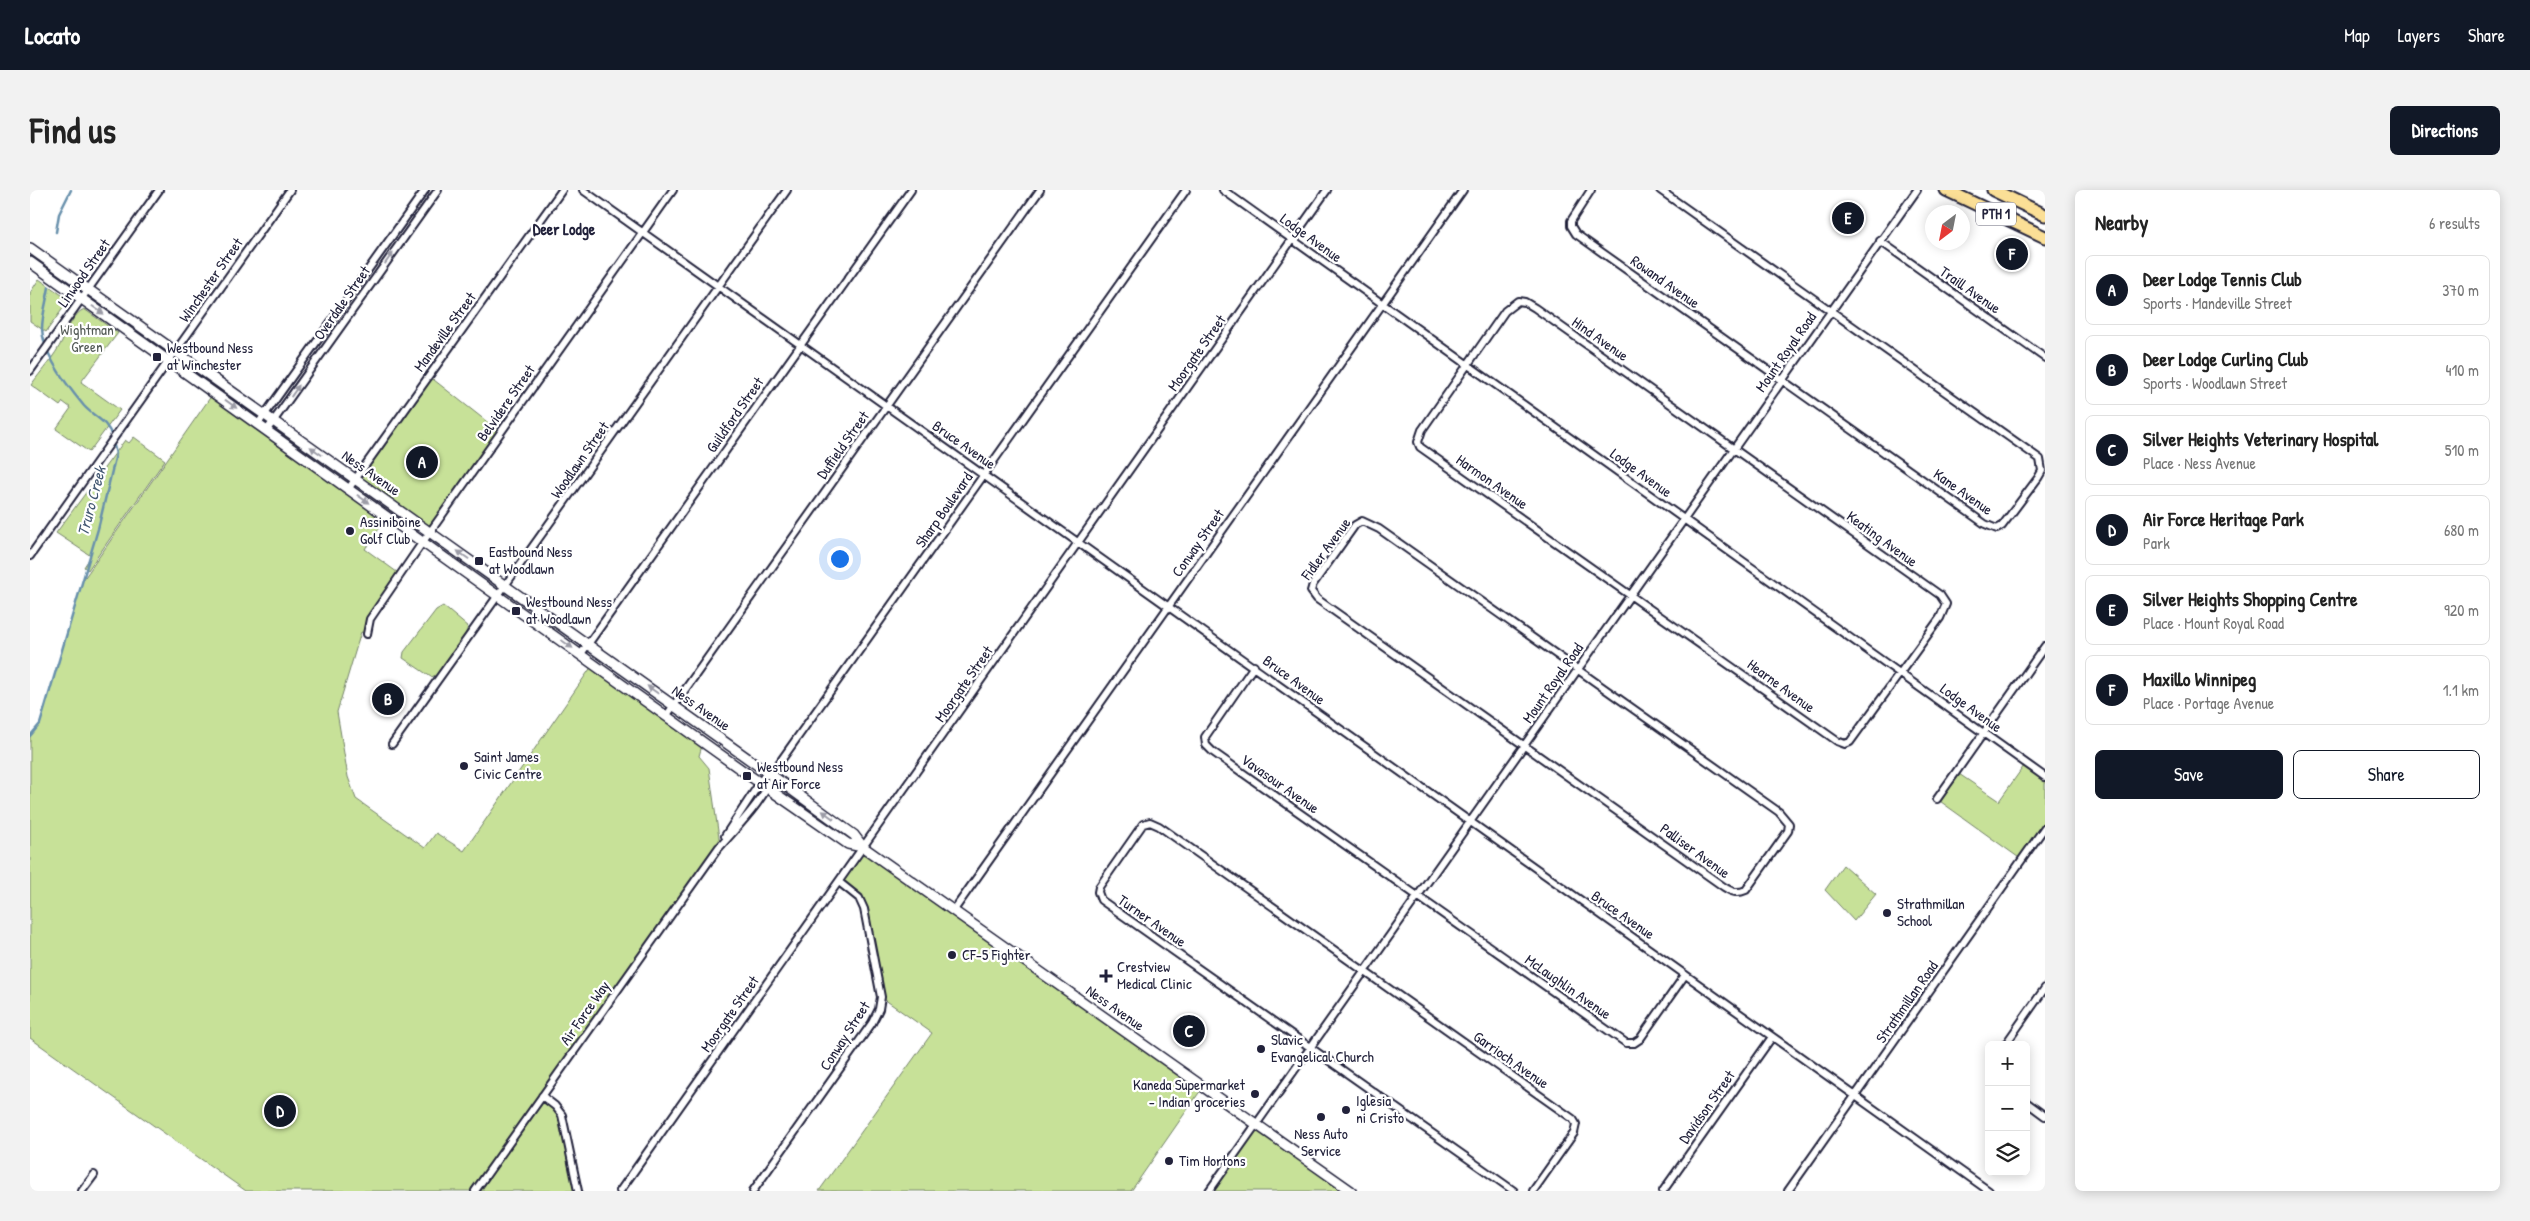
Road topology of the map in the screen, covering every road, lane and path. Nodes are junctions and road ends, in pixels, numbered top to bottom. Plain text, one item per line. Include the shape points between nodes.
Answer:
1 (159, 190) edge
2 (290, 190) edge
3 (425, 190) edge
4 (438, 190) edge
5 (562, 190) edge
6 (584, 190) edge
7 (673, 190) edge
8 (787, 190) edge
9 (911, 190) edge
10 (1040, 190) edge
11 (1186, 190) edge
12 (1223, 190) edge
13 (1327, 190) edge
14 (1463, 190) edge
15 (1591, 190) edge
16 (1660, 190) edge
17 (1917, 190) edge
18 (1946, 190) edge
19 (1993, 190) edge
20 (2045, 215) edge
21 (643, 232) junction
22 (2045, 237) edge
23 (1292, 240) junction
24 (1880, 241) junction
25 (30, 248) edge
26 (30, 262) edge
27 (719, 286) junction
28 (88, 289) junction
29 (81, 298) junction
30 (1382, 304) junction
31 (1831, 311) junction
32 (800, 344) junction
33 (176, 352) junction
34 (2045, 358) edge
35 (169, 360) junction
36 (1468, 365) junction
37 (32, 368) edge
38 (1782, 379) junction
39 (887, 406) junction
40 (265, 415) junction
41 (273, 421) junction
42 (258, 424) junction
43 (267, 430) junction
44 (1734, 448) junction
45 (984, 475) junction
46 (355, 479) junction
47 (349, 488) junction
48 (1683, 519) junction
49 (430, 532) junction
50 (423, 542) junction
51 (1079, 542) junction
52 (30, 556) edge
53 (506, 585) junction
54 (1631, 594) junction
55 (498, 596) junction
56 (1168, 606) junction
57 (367, 634) dead end
58 (588, 644) junction
59 (2045, 646) edge
60 (581, 654) junction
61 (1254, 666) junction
62 (1578, 669) junction
63 (1900, 674) junction
64 (674, 705) junction
65 (667, 715) junction
66 (1983, 733) junction
67 (392, 744) dead end
68 (1525, 744) junction
69 (772, 773) junction
70 (2045, 777) edge
71 (763, 785) junction
72 (1937, 799) dead end
73 (1471, 822) junction
74 (2045, 827) edge
75 (864, 847) junction
76 (839, 882) junction
77 (1418, 896) junction
78 (954, 910) junction
79 (1364, 972) junction
80 (1685, 975) junction
81 (2045, 988) edge
82 (2038, 997) junction
83 (2045, 1002) edge
84 (1772, 1037) junction
85 (2008, 1041) edge
86 (1310, 1048) junction
87 (542, 1096) junction
88 (1856, 1096) junction
89 (2030, 1105) edge
90 (2045, 1116) edge
91 (1256, 1124) junction
92 (94, 1174) dead end
93 (83, 1191) edge
94 (475, 1191) edge
95 (578, 1191) edge
96 (620, 1191) edge
97 (753, 1191) edge
98 (1209, 1191) edge
99 (1351, 1191) edge
100 (1514, 1191) edge
101 (1533, 1191) edge
102 (1663, 1191) edge
103 (1788, 1191) edge
104 (1989, 1191) edge

1 - 28 street, Linwood Street
2 - 33 street, Winchester Street
3 - 40 street, Overdale Street
41 -> 4 street, Overdale Street
5 - 46 street, Mandeville Street
6 - 21 street, Bruce Avenue
7 - 21 street, Belvidere Street
8 - 27 street, Woodlawn Street
9 - 32 street, Guildford Street
10 - 39 street, Duffield Street
11 - 45 street, Sharp Boulevard
12 - 23 street, Lodge Avenue
13 - 23 street, Moorgate Street
14 - 30 street, Conway Street
15 - 38 street, Rowand Avenue via 1571,221 1570,226 1576,234
16 - 31 street
17 - 24 street, Mount Royal Road
18 - 22 highway, PTH 1
19 - 20 highway, PTH 1
21 - 27 street, Bruce Avenue
21 - 49 street, Belvidere Street
23 - 30 street, Lodge Avenue
23 - 51 street, Moorgate Street
24 - 31 street, Mount Royal Road
24 - 34 street, Traill Avenue
25 - 28 main road, Ness Avenue
26 - 29 main road, Ness Avenue
27 - 32 street, Bruce Avenue
27 - 53 street, Woodlawn Street
28 - 29 street, Linwood Street
28 - 33 main road, Ness Avenue
29 -> 35 main road, Ness Avenue
29 - 37 street, Linwood Street
30 - 36 street, Lodge Avenue
30 - 56 street, Conway Street
31 - 38 street, Mount Royal Road
31 - 38 street, Kane Avenue via 2040,459 2042,471 2038,478 2002,526 1997,529 1991,527
32 - 39 street, Bruce Avenue
32 - 58 street, Guildford Street
33 - 35 street, Winchester Street
33 - 40 main road, Ness Avenue
35 -> 42 main road, Ness Avenue
35 - 52 street, Winchester Street
36 - 44 street, Hind Avenue via 1512,304 1525,302
36 - 48 street, Lodge Avenue
36 - 54 street, Harmon Avenue via 1422,430 1418,442 1420,447
38 - 44 street, Mount Royal Road
39 - 45 street, Bruce Avenue
39 - 64 street, Duffield Street
40 - 41 main road, Ness Avenue
40 - 42 street, Overdale Street
41 - 43 street, Overdale Street
46 -> 41 main road, Ness Avenue
42 - 43 main road, Ness Avenue
43 - 47 main road, Ness Avenue
44 - 48 street, Mount Royal Road
44 - 63 street, Keating Avenue via 1940,595 1946,604 1944,611
45 - 51 street, Bruce Avenue
45 - 69 street, Sharp Boulevard
46 - 47 street, Mandeville Street
46 - 49 main road, Ness Avenue
47 -> 50 main road, Ness Avenue
48 - 54 street, Mount Royal Road
48 - 63 street, Lodge Avenue
49 - 50 street, Belvidere Street
53 -> 49 main road, Ness Avenue
50 - 55 main road, Ness Avenue
50 - 57 street, Belvidere Street via 370,619
51 - 56 street, Bruce Avenue
51 - 75 street, Moorgate Street
53 - 55 street, Woodlawn Street
53 - 58 main road, Ness Avenue
54 - 62 street, Mount Royal Road
54 - 63 street, Hearne Avenue via 1844,744 1854,738
55 -> 60 main road, Ness Avenue
55 - 67 street, Woodlawn Street
56 - 61 street, Bruce Avenue
56 - 78 street, Conway Street
58 - 60 street, Guildford Street
64 -> 58 main road, Ness Avenue
59 - 66 street
60 - 65 main road, Ness Avenue
61 - 73 street, Bruce Avenue
61 - 77 street, Vavasour Avenue via 1208,732 1204,739 1206,745
62 - 68 street, Mount Royal Road
62 - 68 street, Palliser Avenue via 1779,812 1789,824 1774,853 1746,890 1731,892
62 - 68 street, Fidler Avenue via 1370,523 1362,521 1355,525 1314,584 1312,591 1317,599
63 - 66 street, Lodge Avenue
64 - 65 street, Duffield Street
64 - 69 main road, Ness Avenue
65 - 71 main road, Ness Avenue
66 - 70 street, Lodge Avenue
66 - 72 street
68 - 73 street, Mount Royal Road
69 - 71 street, Air Force Way
75 -> 69 main road, Ness Avenue via 854,835
71 - 75 main road, Ness Avenue via 848,844
71 - 87 street, Air Force Way
73 - 77 street, Mount Royal Road
73 - 80 street, Bruce Avenue
74 - 88 street, Strathmillan Road
75 - 76 street, Moorgate Street
75 - 78 main road, Ness Avenue
76 - 96 street, Moorgate Street
76 - 97 street, Conway Street via 859,898 864,909 881,997 879,1009
77 - 79 street, Mount Royal Road
77 - 80 street, McLaughlin Avenue via 1629,1044 1640,1039
78 - 91 main road, Ness Avenue
79 - 86 street, Mount Royal Road
79 - 86 street, Turner Avenue via 1159,826 1147,823 1139,829 1099,887 1101,900
79 - 101 street, Garrioch Avenue via 1575,1122 1572,1135
80 - 84 street, Bruce Avenue
81 - 82 street
82 - 83 street
82 - 85 street
84 - 88 street, Bruce Avenue
84 - 102 street, Davidson Street
86 - 91 street, Mount Royal Road
86 - 100 street
87 - 94 street, Air Force Way
87 - 95 street via 562,1116
88 - 103 street, Strathmillan Road
88 - 104 street, Bruce Avenue
89 - 90 street
91 - 98 street, Mount Royal Road
91 - 99 main road, Ness Avenue
92 - 93 street

